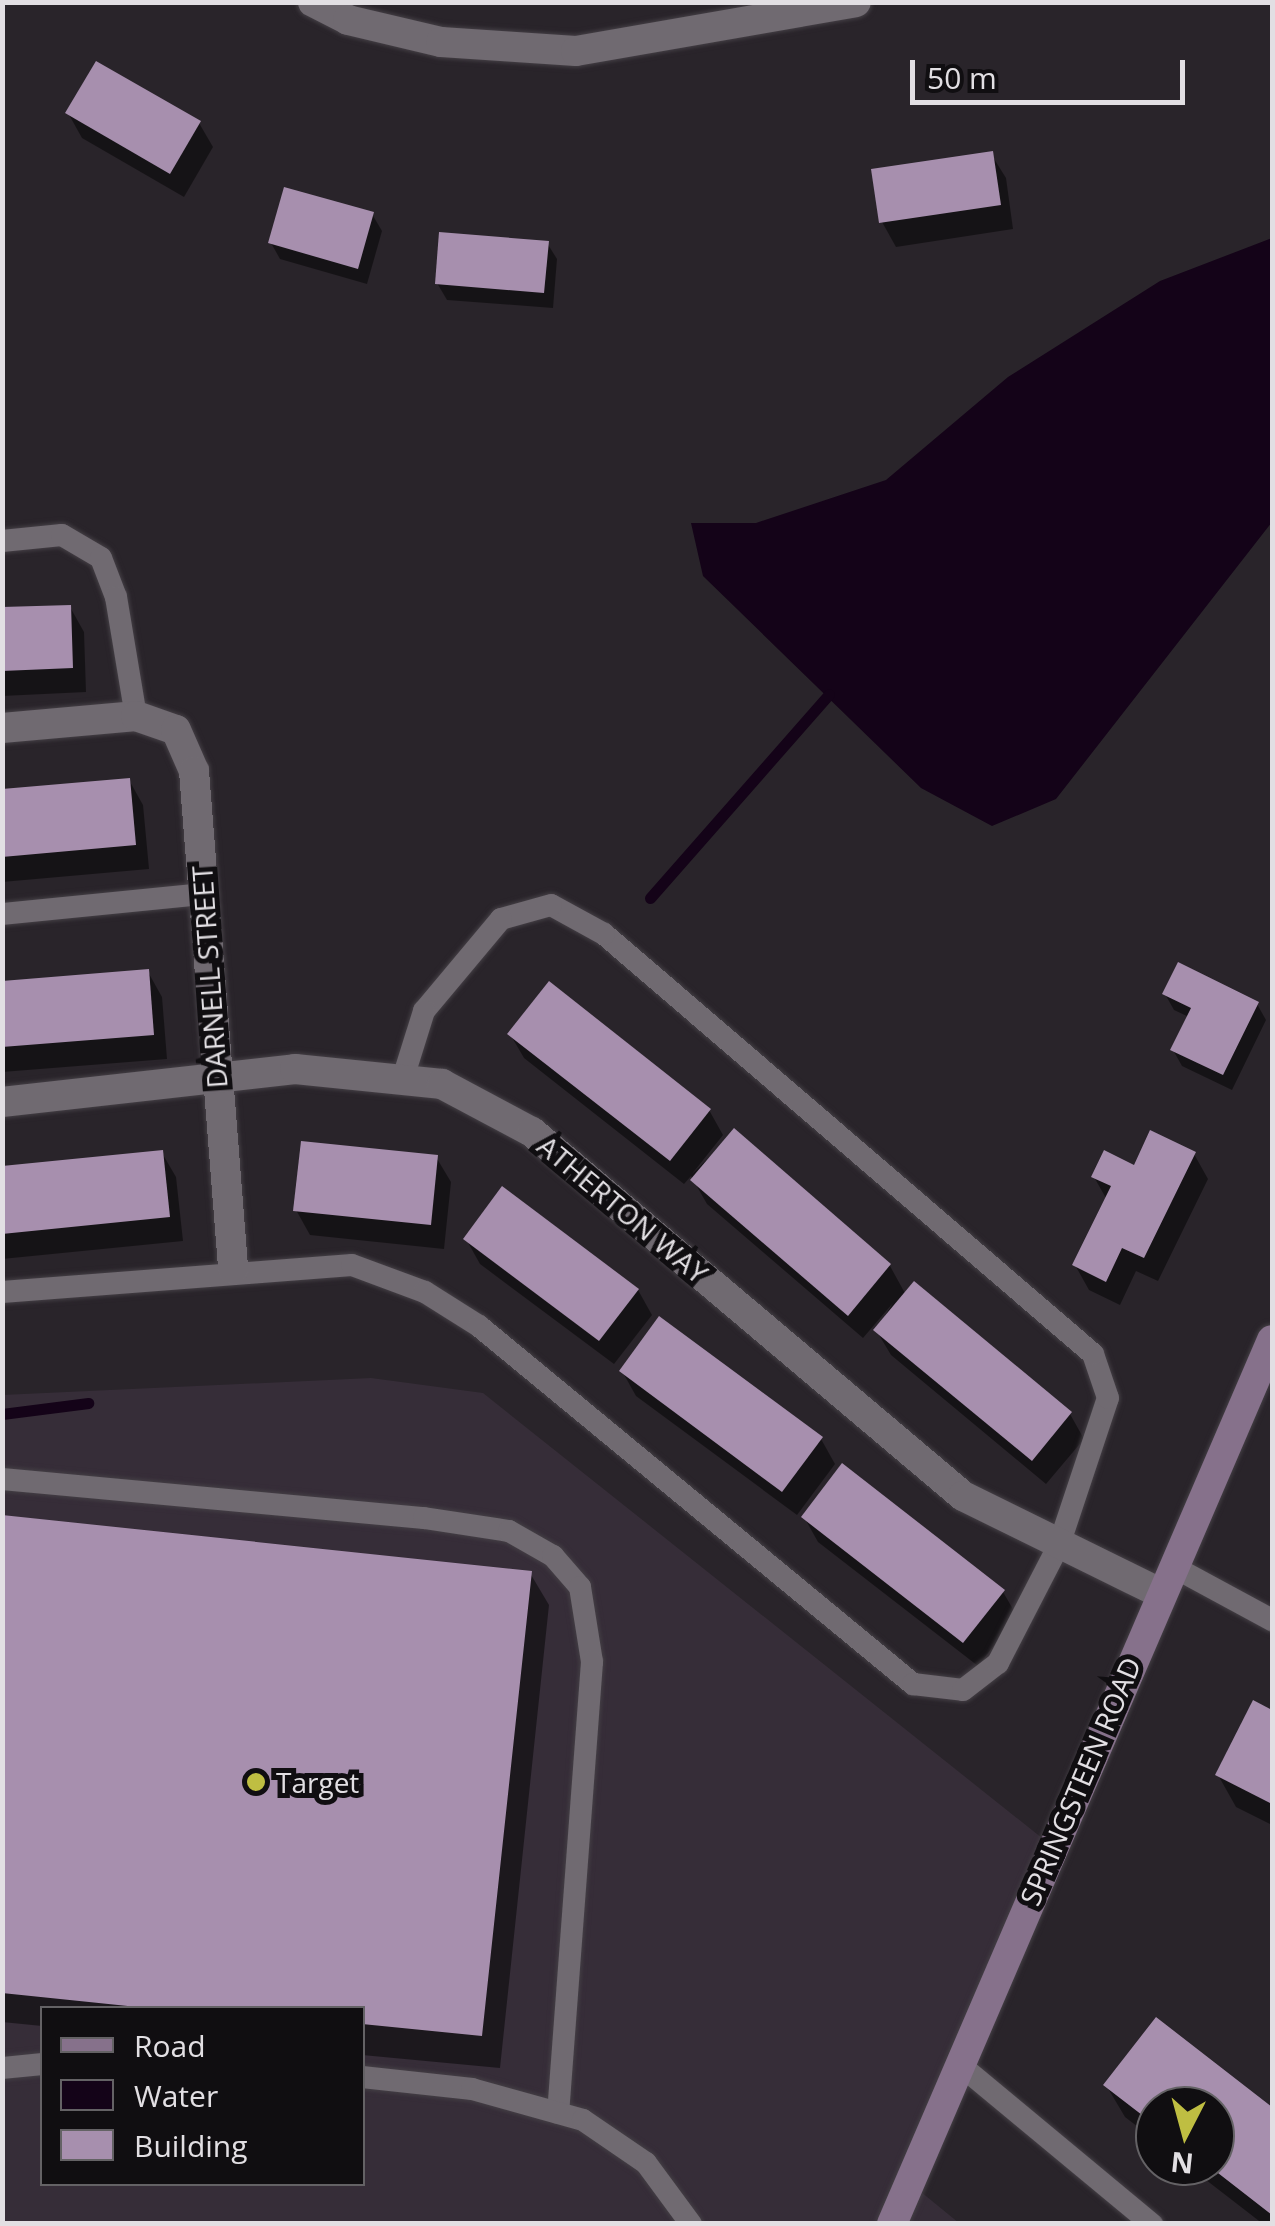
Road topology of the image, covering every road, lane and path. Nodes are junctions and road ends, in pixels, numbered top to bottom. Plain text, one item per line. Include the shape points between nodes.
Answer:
1 (313, 2) edge
2 (856, 2) edge
3 (2, 541) edge
4 (136, 716) junction
5 (2, 728) edge
6 (203, 894) junction
7 (2, 914) edge
8 (404, 1075) junction
9 (216, 1082) junction
10 (2, 1102) edge
11 (233, 1270) junction
12 (2, 1292) edge
13 (1272, 1340) edge
14 (2, 1479) edge
15 (1059, 1545) junction
16 (1166, 1580) junction
17 (1272, 1620) edge
18 (40, 2064) edge
19 (960, 2064) junction
20 (2, 2068) edge
21 (365, 2077) edge
22 (558, 2113) junction
23 (690, 2224) edge
24 (892, 2224) edge
25 (1152, 2224) edge

1 - 2 street via 348,20 442,42 576,51
3 - 4 lane via 62,536 101,558 116,596
4 - 5 street
4 - 6 street, DARNELL STREET via 176,730 194,771
6 - 7 lane
6 - 9 street, DARNELL STREET
8 - 9 street, ATHERTON WAY via 295,1068
8 - 15 street, ATHERTON WAY via 442,1084 532,1132 964,1496
8 - 15 lane via 424,1011 501,919 552,905 604,934 1094,1354 1108,1398
9 - 10 street, ATHERTON WAY
9 - 11 street, DARNELL STREET
11 - 12 lane
11 - 15 lane via 352,1265 425,1292 479,1326 913,1684 963,1690 998,1663
13 - 16 street, SPRINGSTEEN ROAD
14 - 22 lane via 508,1531 552,1556 580,1587 592,1662
15 - 16 street, ATHERTON WAY
16 - 17 lane
16 - 19 street, SPRINGSTEEN ROAD
18 - 20 lane
19 - 24 street, SPRINGSTEEN ROAD
19 - 25 lane
21 - 22 lane via 472,2089
22 - 23 lane via 583,2120 646,2163

